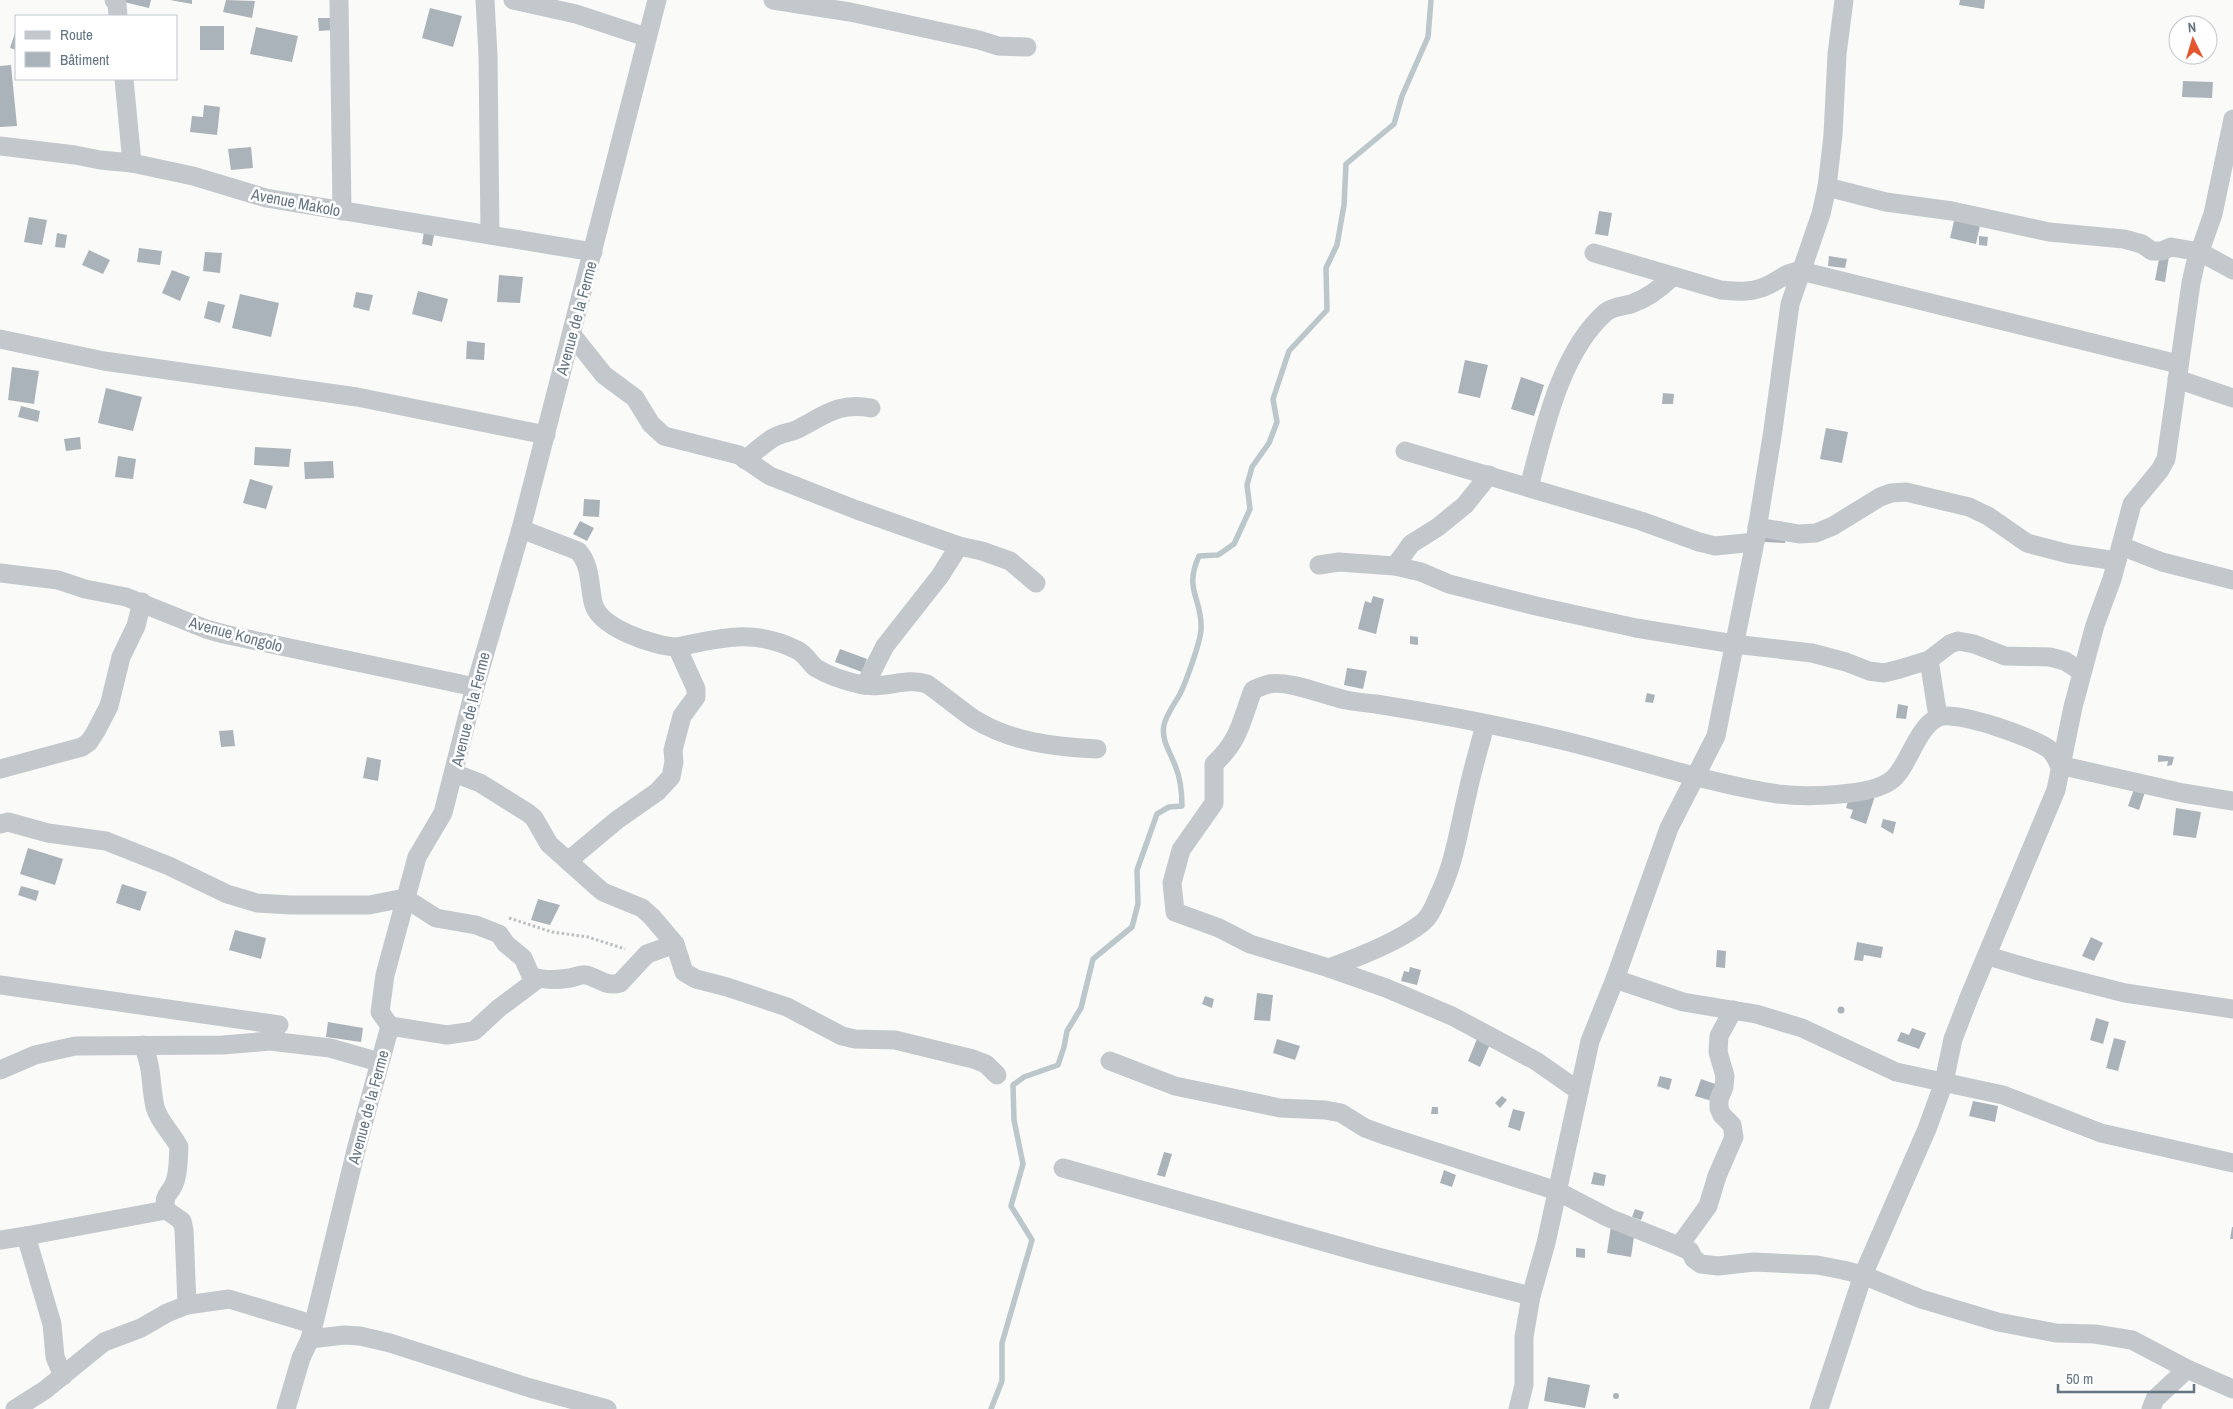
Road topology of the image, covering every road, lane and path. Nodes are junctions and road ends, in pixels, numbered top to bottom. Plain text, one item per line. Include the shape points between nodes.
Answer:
1 (114, 0) edge
2 (339, 0) edge
3 (485, 0) edge
4 (513, 0) edge
5 (656, 0) edge
6 (773, 0) edge
7 (1844, 0) edge
8 (118, 15) edge
9 (646, 37) junction
10 (1027, 47) dead end
11 (124, 80) edge
12 (2233, 119) edge
13 (0, 146) edge
14 (132, 163) junction
15 (1827, 187) junction
16 (342, 212) junction
17 (490, 234) junction
18 (593, 252) junction
19 (2200, 252) junction
20 (1594, 253) dead end
21 (2233, 270) edge
22 (1801, 271) junction
23 (1672, 277) junction
24 (572, 335) junction
25 (0, 339) edge
26 (2178, 371) junction
27 (2233, 398) edge
28 (871, 408) dead end
29 (546, 435) junction
30 (1405, 452) dead end
31 (745, 460) junction
32 (1489, 476) junction
33 (1529, 487) junction
34 (521, 529) junction
35 (1756, 535) junction
36 (959, 546) junction
37 (2119, 553) junction
38 (1318, 565) dead end
39 (1395, 566) junction
40 (0, 573) edge
41 (2233, 580) edge
42 (1036, 583) dead end
43 (142, 602) junction
44 (1734, 644) junction
45 (677, 647) junction
46 (1929, 660) junction
47 (2082, 672) junction
48 (865, 685) junction
49 (475, 687) junction
50 (1938, 717) junction
51 (1485, 725) junction
52 (1097, 749) dead end
53 (2060, 765) junction
54 (0, 769) edge
55 (454, 773) junction
56 (1694, 777) junction
57 (2233, 801) edge
58 (0, 824) edge
59 (568, 861) junction
60 (406, 898) junction
61 (502, 917) dead end
62 (674, 944) junction
63 (626, 949) dead end
64 (1988, 956) junction
65 (1329, 968) junction
66 (538, 979) junction
67 (1615, 979) junction
68 (0, 985) edge
69 (2233, 1009) edge
70 (1733, 1010) junction
71 (279, 1025) dead end
72 (390, 1026) junction
73 (143, 1045) junction
74 (1110, 1061) dead end
75 (379, 1062) junction
76 (0, 1070) edge
77 (997, 1075) dead end
78 (1944, 1082) junction
79 (1580, 1091) junction
80 (2233, 1163) edge
81 (1063, 1168) dead end
82 (1557, 1190) junction
83 (166, 1210) junction
84 (26, 1236) junction
85 (0, 1240) edge
86 (1679, 1246) junction
87 (1863, 1275) junction
88 (1532, 1296) junction
89 (187, 1305) junction
90 (311, 1332) junction
91 (2187, 1369) junction
92 (62, 1376) junction
93 (2233, 1388) edge
94 (15, 1409) edge
95 (286, 1409) edge
96 (608, 1409) edge
97 (1518, 1409) edge
98 (1819, 1409) edge
99 (2151, 1409) edge

1 - 8 street via 118,4
2 - 16 street
3 - 17 street
4 - 9 street via 576,14
5 - 9 street, Avenue de la Ferme
6 - 10 street via 850,12 998,46
7 - 15 street
9 - 18 street, Avenue de la Ferme
11 - 14 street
12 - 19 street via 2213,214
13 - 14 street, Avenue Makolo
14 - 16 street, Avenue Makolo via 193,176 266,198
15 - 19 street via 1886,202 2049,232 2124,239 2152,250 2162,251 2171,247
15 - 22 street
16 - 17 street, Avenue Makolo
17 - 18 street, Avenue Makolo
18 - 24 street, Avenue de la Ferme
19 - 21 street
19 - 26 street via 2191,283
20 - 23 street
22 - 23 street via 1762,288 1741,292
22 - 26 street
22 - 35 street via 1790,304 1774,430
23 - 33 street via 1647,298 1608,310 1579,347 1557,388
24 - 29 street, Avenue de la Ferme
24 - 31 street via 604,374 635,398 657,432 676,441 728,452
25 - 29 street via 104,361 358,397
26 - 27 street
26 - 37 street via 2166,459 2132,504
28 - 31 street via 843,406 826,413 797,430 774,437
29 - 34 street, Avenue de la Ferme
30 - 32 street
31 - 36 street via 770,476
32 - 33 street
32 - 39 street via 1465,504 1411,544
33 - 35 street via 1715,546
34 - 45 street via 578,551 585,558 593,604 609,625 667,647
34 - 49 street, Avenue de la Ferme
35 - 37 street via 1816,533 1880,497 1906,492 1969,507 2027,543 2069,554
35 - 44 street
36 - 42 street via 1010,561
36 - 48 street via 940,576 885,646
37 - 41 street
37 - 47 street
38 - 39 street via 1340,562
39 - 44 street via 1421,572 1449,584 1536,606 1636,628
40 - 43 street, Avenue Kongolo via 58,580
43 - 49 street, Avenue Kongolo via 224,634
43 - 54 street via 136,626 121,657 109,706 89,742 82,747
44 - 46 street via 1812,653 1884,673
44 - 56 street via 1716,736
45 - 48 street via 738,635 750,636 797,650 817,669
45 - 59 street via 696,689 696,697 682,716 673,750 671,777 657,792
46 - 47 street via 1958,641 2005,656 2065,661
46 - 50 street
47 - 53 street
48 - 52 street via 917,680 928,684 974,719 1000,731 1034,743
49 - 55 street, Avenue de la Ferme
50 - 53 street via 1948,714 1977,720 2023,737 2051,750
50 - 56 street via 1929,723 1894,779 1878,788 1807,796 1777,794
51 - 56 street via 1549,737
51 - 65 street via 1449,874 1432,910 1422,922 1395,938 1364,955
51 - 65 street via 1271,683 1253,690 1242,724 1228,752 1214,764 1214,803 1181,850 1172,883 1174,912 1219,928 1250,944
53 - 57 street
53 - 64 street via 2056,790
55 - 59 street via 480,783 528,813 549,844
55 - 60 street, Avenue de la Ferme via 443,813 417,857
56 - 67 street via 1659,852 1654,875
58 - 60 street via 8,822 48,833 106,840 228,894 257,903 369,905
59 - 62 street via 603,892 642,908
60 - 66 street via 436,918 476,925 499,934 522,958 531,976
60 - 72 street, Avenue de la Ferme via 385,975 380,1012
61 - 63 path
62 - 66 street via 647,954 620,983 606,984 588,975
62 - 77 street via 684,972 696,980 787,1007 842,1036 896,1040 973,1059 986,1064
64 - 69 street via 2125,993
64 - 78 street via 1954,1039
65 - 79 street via 1452,1016 1536,1061
66 - 72 street via 474,1031 447,1035
67 - 70 street via 1683,1002
67 - 79 street via 1590,1041
68 - 71 street
70 - 78 street via 1802,1028 1896,1072
70 - 86 street via 1720,1036 1718,1052 1724,1076 1719,1108 1732,1125 1734,1137 1708,1206
72 - 75 street, Avenue de la Ferme
73 - 75 street via 223,1045 270,1041 330,1048
73 - 76 street via 75,1046 35,1055
73 - 83 street via 150,1062 159,1118 179,1148 174,1184 166,1194
74 - 82 street via 1175,1086 1280,1108 1340,1113 1387,1136
75 - 90 street, Avenue de la Ferme
78 - 80 street via 2002,1095 2102,1133
78 - 87 street
79 - 82 street
81 - 88 street via 1374,1256
82 - 86 street via 1609,1218
82 - 88 street
83 - 84 street
83 - 89 street via 182,1221 184,1230
84 - 85 street
84 - 92 street via 52,1324 55,1357
86 - 87 street via 1701,1264 1817,1265
87 - 91 street via 1920,1299 1998,1322 2056,1333 2095,1334 2132,1340
87 - 98 street
88 - 97 street via 1524,1337 1524,1385
89 - 90 street via 229,1299
89 - 92 street via 104,1342
90 - 95 street, Avenue de la Ferme
90 - 96 street via 360,1336 390,1343 530,1388
91 - 93 street
91 - 99 street via 2155,1399
92 - 94 street

